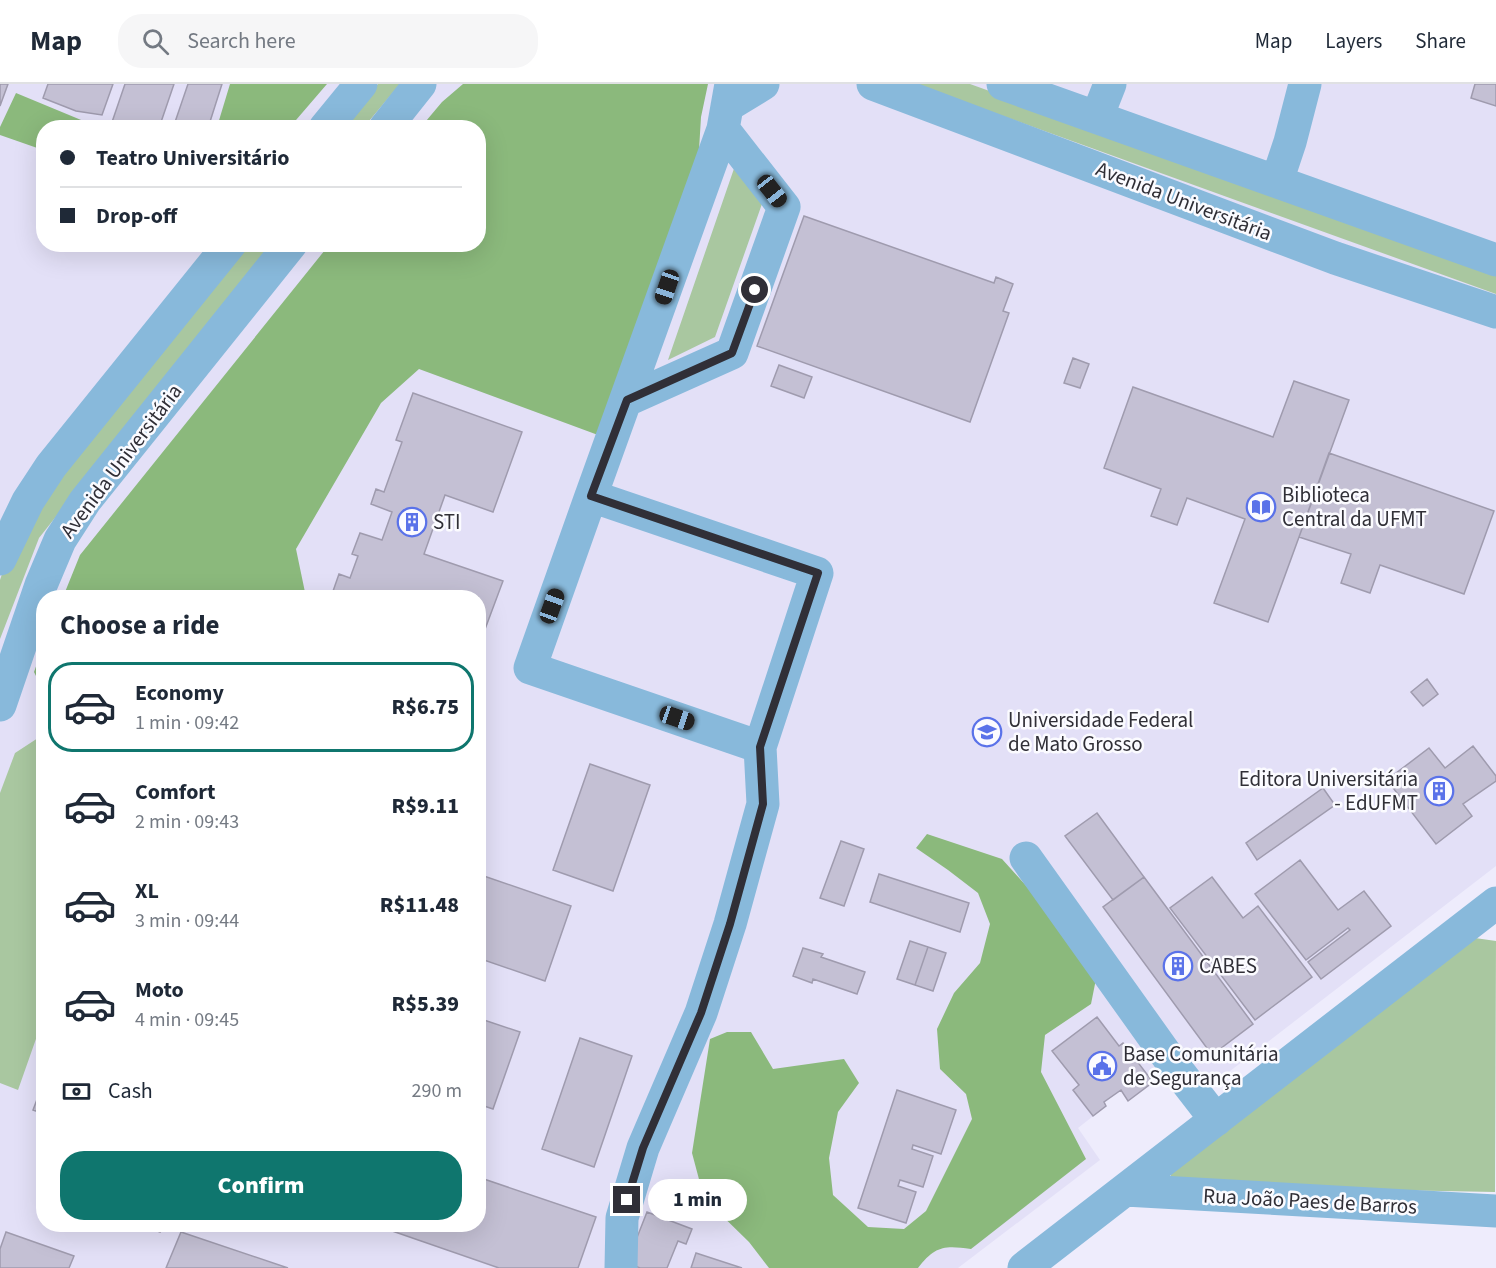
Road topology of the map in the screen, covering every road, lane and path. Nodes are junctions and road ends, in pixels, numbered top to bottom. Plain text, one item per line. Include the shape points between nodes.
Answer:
1 (361, 84) edge
2 (420, 84) edge
3 (763, 84) edge
4 (873, 84) edge
5 (1110, 84) edge
6 (1305, 84) edge
7 (1008, 85) edge
8 (727, 106) edge
9 (1097, 117) junction
10 (332, 120) edge
11 (391, 120) edge
12 (1277, 181) junction
13 (224, 252) edge
14 (285, 252) edge
15 (1496, 260) edge
16 (1496, 312) edge
17 (627, 400) junction
18 (591, 496) junction
19 (0, 559) edge
20 (39, 590) edge
21 (36, 600) edge
22 (0, 705) edge
23 (760, 747) junction
24 (1026, 858) dead end
25 (1496, 903) edge
26 (1216, 1120) junction
27 (1125, 1190) junction
28 (1496, 1211) edge
29 (621, 1268) edge
30 (1024, 1268) edge

1 - 10 street
2 - 11 street
3 - 8 street
4 - 16 street, Avenida Universitária via 1325,254
5 - 9 street
6 - 12 street
7 - 9 street
8 - 17 street
8 - 17 street via 784,207 732,353
9 - 12 street
12 - 15 street
13 - 19 street via 51,466 28,501
14 - 20 street, Avenida Universitária via 85,501 60,540
17 - 18 street
18 - 23 street via 818,573
18 - 23 street via 530,668
21 - 22 street, Avenida Universitária
23 - 29 street via 763,804 701,1013 643,1148 622,1218
24 - 26 street
25 - 26 street
26 - 27 street
27 - 28 street, Rua João Paes de Barros
27 - 30 street

